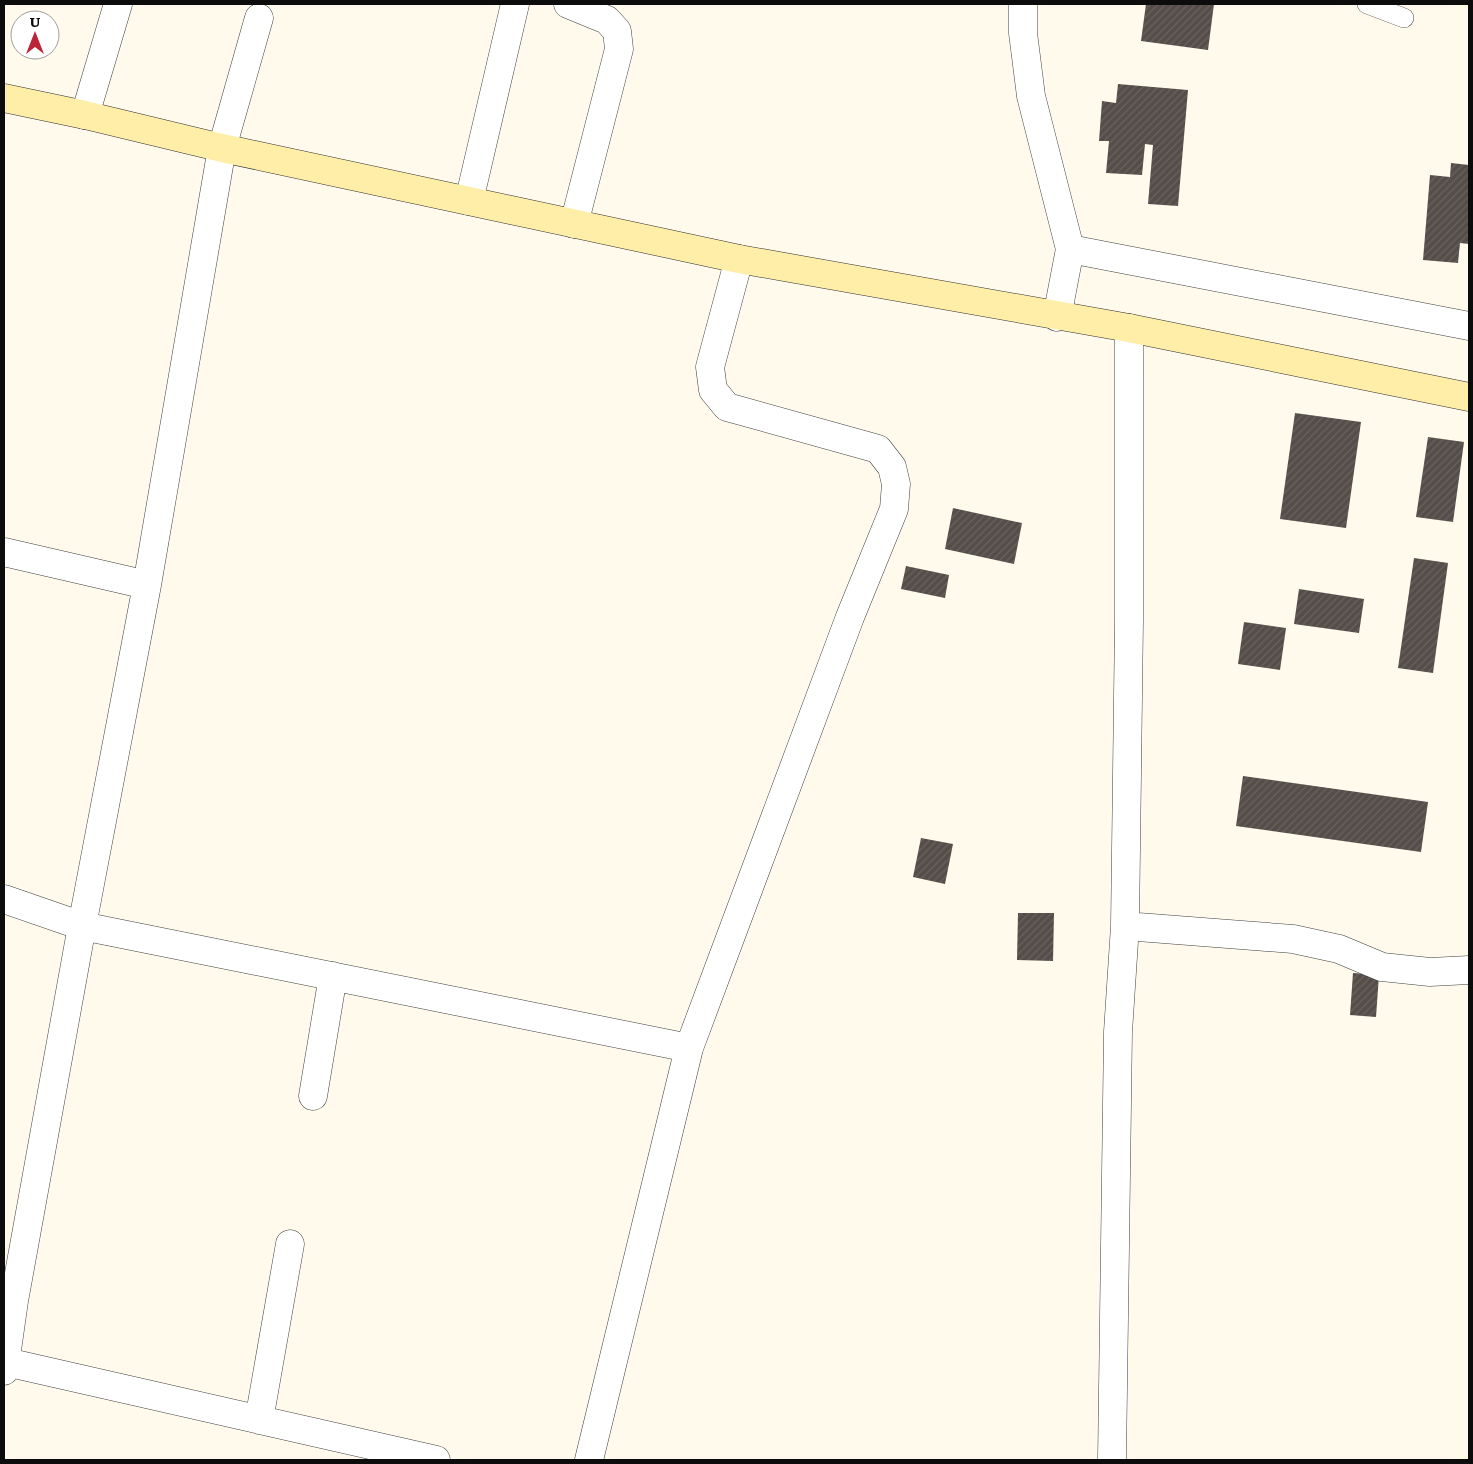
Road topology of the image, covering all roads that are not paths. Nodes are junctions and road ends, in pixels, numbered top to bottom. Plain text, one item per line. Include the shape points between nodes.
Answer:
1 (118, 4) edge
2 (515, 4) edge
3 (568, 4) edge
4 (1023, 4) edge
5 (1367, 4) edge
6 (259, 18) dead end
7 (1404, 18) dead end
8 (4, 98) edge
9 (85, 116) junction
10 (222, 148) junction
11 (469, 201) junction
12 (574, 224) junction
13 (1070, 249) junction
14 (739, 259) junction
15 (1057, 316) junction
16 (1469, 326) edge
17 (1129, 328) junction
18 (1469, 397) edge
19 (4, 552) edge
20 (147, 585) junction
21 (4, 899) edge
22 (82, 926) junction
23 (1125, 926) junction
24 (1469, 970) edge
25 (333, 976) junction
26 (689, 1048) junction
27 (313, 1096) dead end
28 (290, 1244) dead end
29 (9, 1298) edge
30 (5, 1366) edge
31 (259, 1420) junction
32 (436, 1460) edge
33 (589, 1460) edge
34 (1112, 1460) edge

1 - 9 street
2 - 11 street
3 - 12 street via 607,20 617,31 619,49
4 - 13 street via 1023,33 1031,96
5 - 7 lane
6 - 10 street
8 - 9 main road
9 - 10 main road
10 - 11 main road
10 - 20 street
11 - 12 main road
12 - 14 main road
13 - 15 street
13 - 16 street
14 - 15 main road
14 - 26 street via 710,367 713,390 728,407 878,450 892,467 896,484 894,509 850,616
15 - 17 main road
17 - 18 main road
17 - 23 street
19 - 20 street
20 - 22 street
21 - 22 street
22 - 25 street
22 - 29 street
23 - 24 street via 1293,939 1339,949 1382,967 1430,972
23 - 34 street via 1118,1032
25 - 26 street
25 - 27 street
26 - 33 street
28 - 31 street
29 - 30 street
30 - 31 street
31 - 32 street

